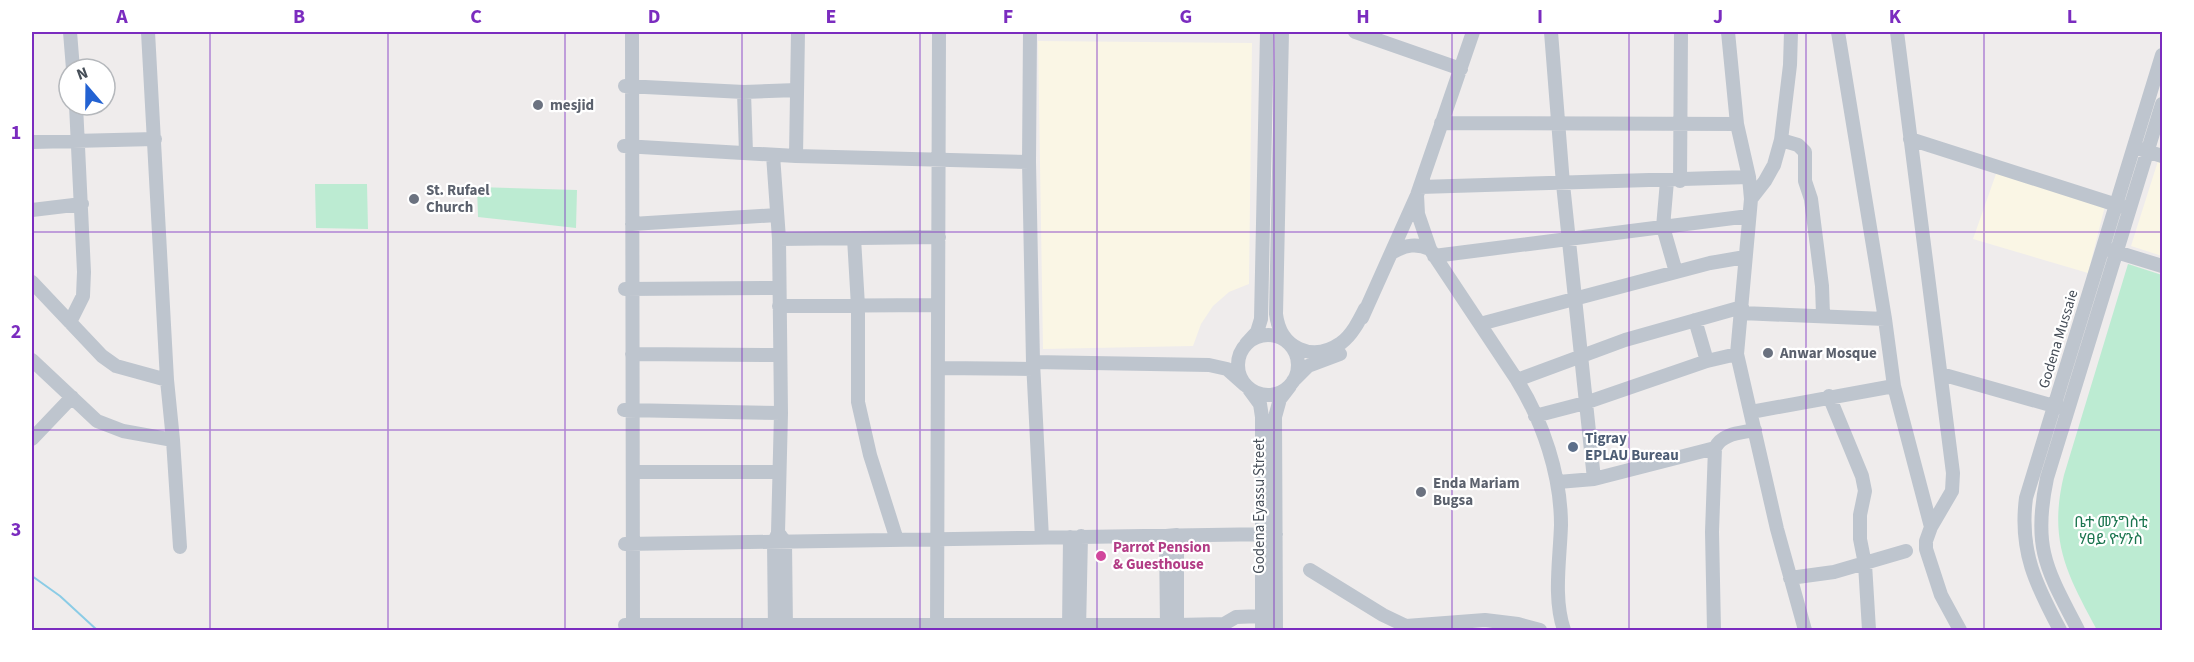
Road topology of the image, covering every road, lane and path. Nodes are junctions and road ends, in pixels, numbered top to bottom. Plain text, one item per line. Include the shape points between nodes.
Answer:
1 (70, 32) edge
2 (148, 32) edge
3 (624, 32) edge
4 (632, 32) edge
5 (798, 32) edge
6 (939, 32) edge
7 (1030, 32) edge
8 (1267, 32) edge
9 (1282, 32) edge
10 (1355, 32) edge
11 (1474, 32) edge
12 (1551, 32) edge
13 (1681, 32) edge
14 (1728, 32) edge
15 (1791, 32) edge
16 (1838, 32) edge
17 (1897, 32) edge
18 (2163, 55) edge
19 (72, 57) edge
20 (1461, 69) junction
21 (628, 86) junction
22 (2158, 88) edge
23 (797, 90) junction
24 (744, 92) junction
25 (2163, 104) edge
26 (77, 117) edge
27 (1442, 123) junction
28 (1558, 123) junction
29 (1680, 123) junction
30 (1737, 124) junction
31 (155, 139) junction
32 (1910, 139) junction
33 (1781, 140) junction
34 (79, 141) junction
35 (32, 142) edge
36 (628, 146) junction
37 (2141, 150) junction
38 (746, 153) junction
39 (774, 155) junction
40 (796, 156) junction
41 (2163, 156) edge
42 (939, 158) junction
43 (1263, 159) junction
44 (1279, 159) junction
45 (1029, 162) junction
46 (1749, 177) junction
47 (1673, 181) junction
48 (1563, 184) junction
49 (1418, 191) junction
50 (1750, 199) junction
51 (82, 204) junction
52 (2116, 204) junction
53 (2131, 209) junction
54 (32, 210) edge
55 (777, 214) junction
56 (1749, 216) junction
57 (632, 224) junction
58 (1663, 227) junction
59 (939, 237) junction
60 (854, 238) junction
61 (779, 239) junction
62 (1570, 239) junction
63 (2111, 250) junction
64 (1393, 252) junction
65 (1432, 253) junction
66 (1745, 257) junction
67 (2163, 266) edge
68 (1676, 272) junction
69 (32, 282) edge
70 (778, 288) junction
71 (627, 289) junction
72 (1575, 298) junction
73 (938, 305) junction
74 (779, 306) junction
75 (858, 306) junction
76 (1365, 309) junction
77 (1741, 310) junction
78 (1823, 315) junction
79 (1885, 319) junction
80 (1695, 320) junction
81 (70, 322) junction
82 (1480, 324) junction
83 (1286, 341) junction
84 (1244, 347) junction
85 (632, 354) junction
86 (1737, 354) junction
87 (780, 355) junction
88 (1581, 356) junction
89 (32, 360) edge
90 (1707, 362) junction
91 (1209, 365) junction
92 (1033, 366) junction
93 (938, 368) junction
94 (1941, 374) junction
95 (167, 380) junction
96 (1517, 380) junction
97 (1292, 383) junction
98 (1894, 386) junction
99 (1247, 387) junction
100 (1829, 396) junction
101 (72, 397) junction
102 (1585, 403) junction
103 (2055, 406) junction
104 (628, 410) junction
105 (2069, 410) junction
106 (1751, 412) junction
107 (781, 413) junction
108 (1535, 416) junction
109 (1755, 430) junction
110 (32, 439) edge
111 (173, 440) junction
112 (1715, 448) junction
113 (633, 472) junction
114 (779, 472) junction
115 (1594, 479) junction
116 (1558, 482) junction
117 (1931, 528) junction
118 (1269, 534) junction
119 (1075, 536) junction
120 (1172, 536) junction
121 (1042, 538) junction
122 (779, 539) junction
123 (937, 539) junction
124 (897, 540) junction
125 (628, 544) junction
126 (180, 548) dead end
127 (1906, 551) dead end
128 (1865, 564) junction
129 (1310, 570) dead end
130 (1790, 578) junction
131 (1383, 615) junction
132 (1262, 616) junction
133 (1484, 625) edge
134 (629, 628) edge
135 (780, 628) edge
136 (937, 628) edge
137 (1074, 628) edge
138 (1172, 628) edge
139 (1262, 630) edge
140 (1276, 630) edge
141 (1383, 630) edge
142 (1540, 630) edge
143 (1564, 630) edge
144 (1714, 630) edge
145 (1805, 630) edge
146 (1869, 630) edge
147 (1960, 630) edge
148 (2060, 630) edge
149 (2078, 630) edge

1 - 19 street
2 - 31 street
3 - 21 street
4 - 21 street
5 - 23 street
6 - 42 street
7 - 45 street
8 - 43 street
9 - 44 street
10 - 20 street
11 - 20 street
12 - 28 street
13 - 29 street
14 - 30 street
15 - 33 street
16 - 79 street
17 - 32 street
18 - 22 street, Godena Mussaie
20 - 27 street
21 - 24 street
21 - 36 street
22 - 37 street, Godena Mussaie
23 - 24 street
23 - 40 street
24 - 38 street
25 - 37 street, Godena Mussaie
26 - 34 street
27 - 28 street
27 - 49 street
28 - 29 street
28 - 48 street
29 - 30 street
29 - 47 street
30 - 46 street
31 - 34 street
31 - 95 street
32 - 52 street
32 - 94 street
33 - 50 street via 1774,165
33 - 78 street via 1798,145 1805,152 1805,181 1811,199
34 - 35 street
34 - 51 street
36 - 38 street
36 - 57 street
36 - 71 street
37 - 41 street
37 - 52 street, Godena Mussaie
37 - 53 street, Godena Mussaie
38 - 39 street
39 - 40 street
39 - 55 street
40 - 42 street
42 - 45 street
42 - 59 street
43 - 44 street
43 - 84 street via 1261,319 1257,332
44 - 83 street via 1276,314
45 - 92 street
46 - 47 street
46 - 50 street
47 - 48 street
47 - 58 street
48 - 49 street
48 - 62 street
49 - 64 street
49 - 65 street via 1418,214
50 - 56 street
51 - 54 street
51 - 81 street via 83,296
52 - 53 street
52 - 63 street, Godena Mussaie
53 - 63 street, Godena Mussaie
55 - 57 street
55 - 61 street
56 - 58 street
56 - 66 street
57 - 71 street
58 - 62 street
58 - 68 street
59 - 60 street
59 - 73 street
60 - 61 street
60 - 75 street
61 - 70 street
62 - 65 street
62 - 72 street
63 - 67 street
63 - 103 street, Godena Mussaie
63 - 105 street, Godena Mussaie
64 - 65 street via 1418,245
64 - 76 street
65 - 82 street
66 - 68 street
66 - 77 street
68 - 72 street
69 - 81 street
70 - 71 street
70 - 74 street
71 - 85 street
71 - 104 street
72 - 82 street
72 - 88 street
73 - 75 street
73 - 93 street
74 - 75 street
74 - 87 street
75 - 124 street via 858,402
76 - 83 street via 1342,342 1326,351 1310,352
76 - 97 street via 1346,350 1308,366
77 - 78 street
77 - 80 street
77 - 86 street
78 - 79 street
79 - 98 street
80 - 88 street
80 - 90 street
81 - 95 street via 116,366
82 - 96 street
83 - 84 street via 1269,335 1256,337
83 - 97 street via 1297,356 1298,369
84 - 91 street via 1233,358
84 - 99 street via 1238,368
85 - 87 street
85 - 104 street
86 - 90 street
86 - 106 street
87 - 107 street
88 - 96 street
88 - 102 street
89 - 101 street
90 - 102 street
91 - 92 street
91 - 99 street via 1227,369
92 - 93 street
92 - 121 street
93 - 123 street
94 - 103 street
94 - 117 street via 1953,483
95 - 111 street
96 - 108 street
97 - 99 street via 1279,393 1267,395
97 - 118 street, Godena Eyassu Street via 1280,399 1275,417
98 - 100 street
98 - 117 street
99 - 118 street, Godena Eyassu Street via 1262,410
100 - 106 street
100 - 128 street via 1862,476 1865,491 1860,539
101 - 110 street
101 - 111 street via 97,421 123,431
102 - 108 street
102 - 115 street
103 - 105 street
103 - 148 street, Godena Mussaie via 2028,486 2024,533 2035,580
104 - 107 street
104 - 113 street
104 - 125 street
105 - 149 street, Godena Mussaie via 2047,478 2040,535 2049,573
106 - 109 street
107 - 114 street
108 - 116 street
109 - 112 street via 1719,440
109 - 130 street
111 - 126 street
112 - 115 street
112 - 144 street
113 - 114 street
113 - 125 street
114 - 122 street
115 - 116 street
116 - 143 street via 1558,603
117 - 147 street via 1926,549 1937,585
118 - 120 street
118 - 132 street, Godena Eyassu Street
118 - 140 street, Godena Eyassu Street
119 - 120 street
119 - 121 street
119 - 137 street
120 - 138 street
121 - 123 street
122 - 124 street
122 - 125 street
122 - 135 street
123 - 124 street
123 - 136 street
125 - 134 street
127 - 128 street
128 - 130 street
128 - 146 street
129 - 131 street
130 - 145 street
131 - 133 street via 1407,626
131 - 141 street
132 - 138 street
132 - 139 street, Godena Eyassu Street
133 - 142 street via 1518,624
134 - 135 street
135 - 136 street
136 - 137 street
137 - 138 street

